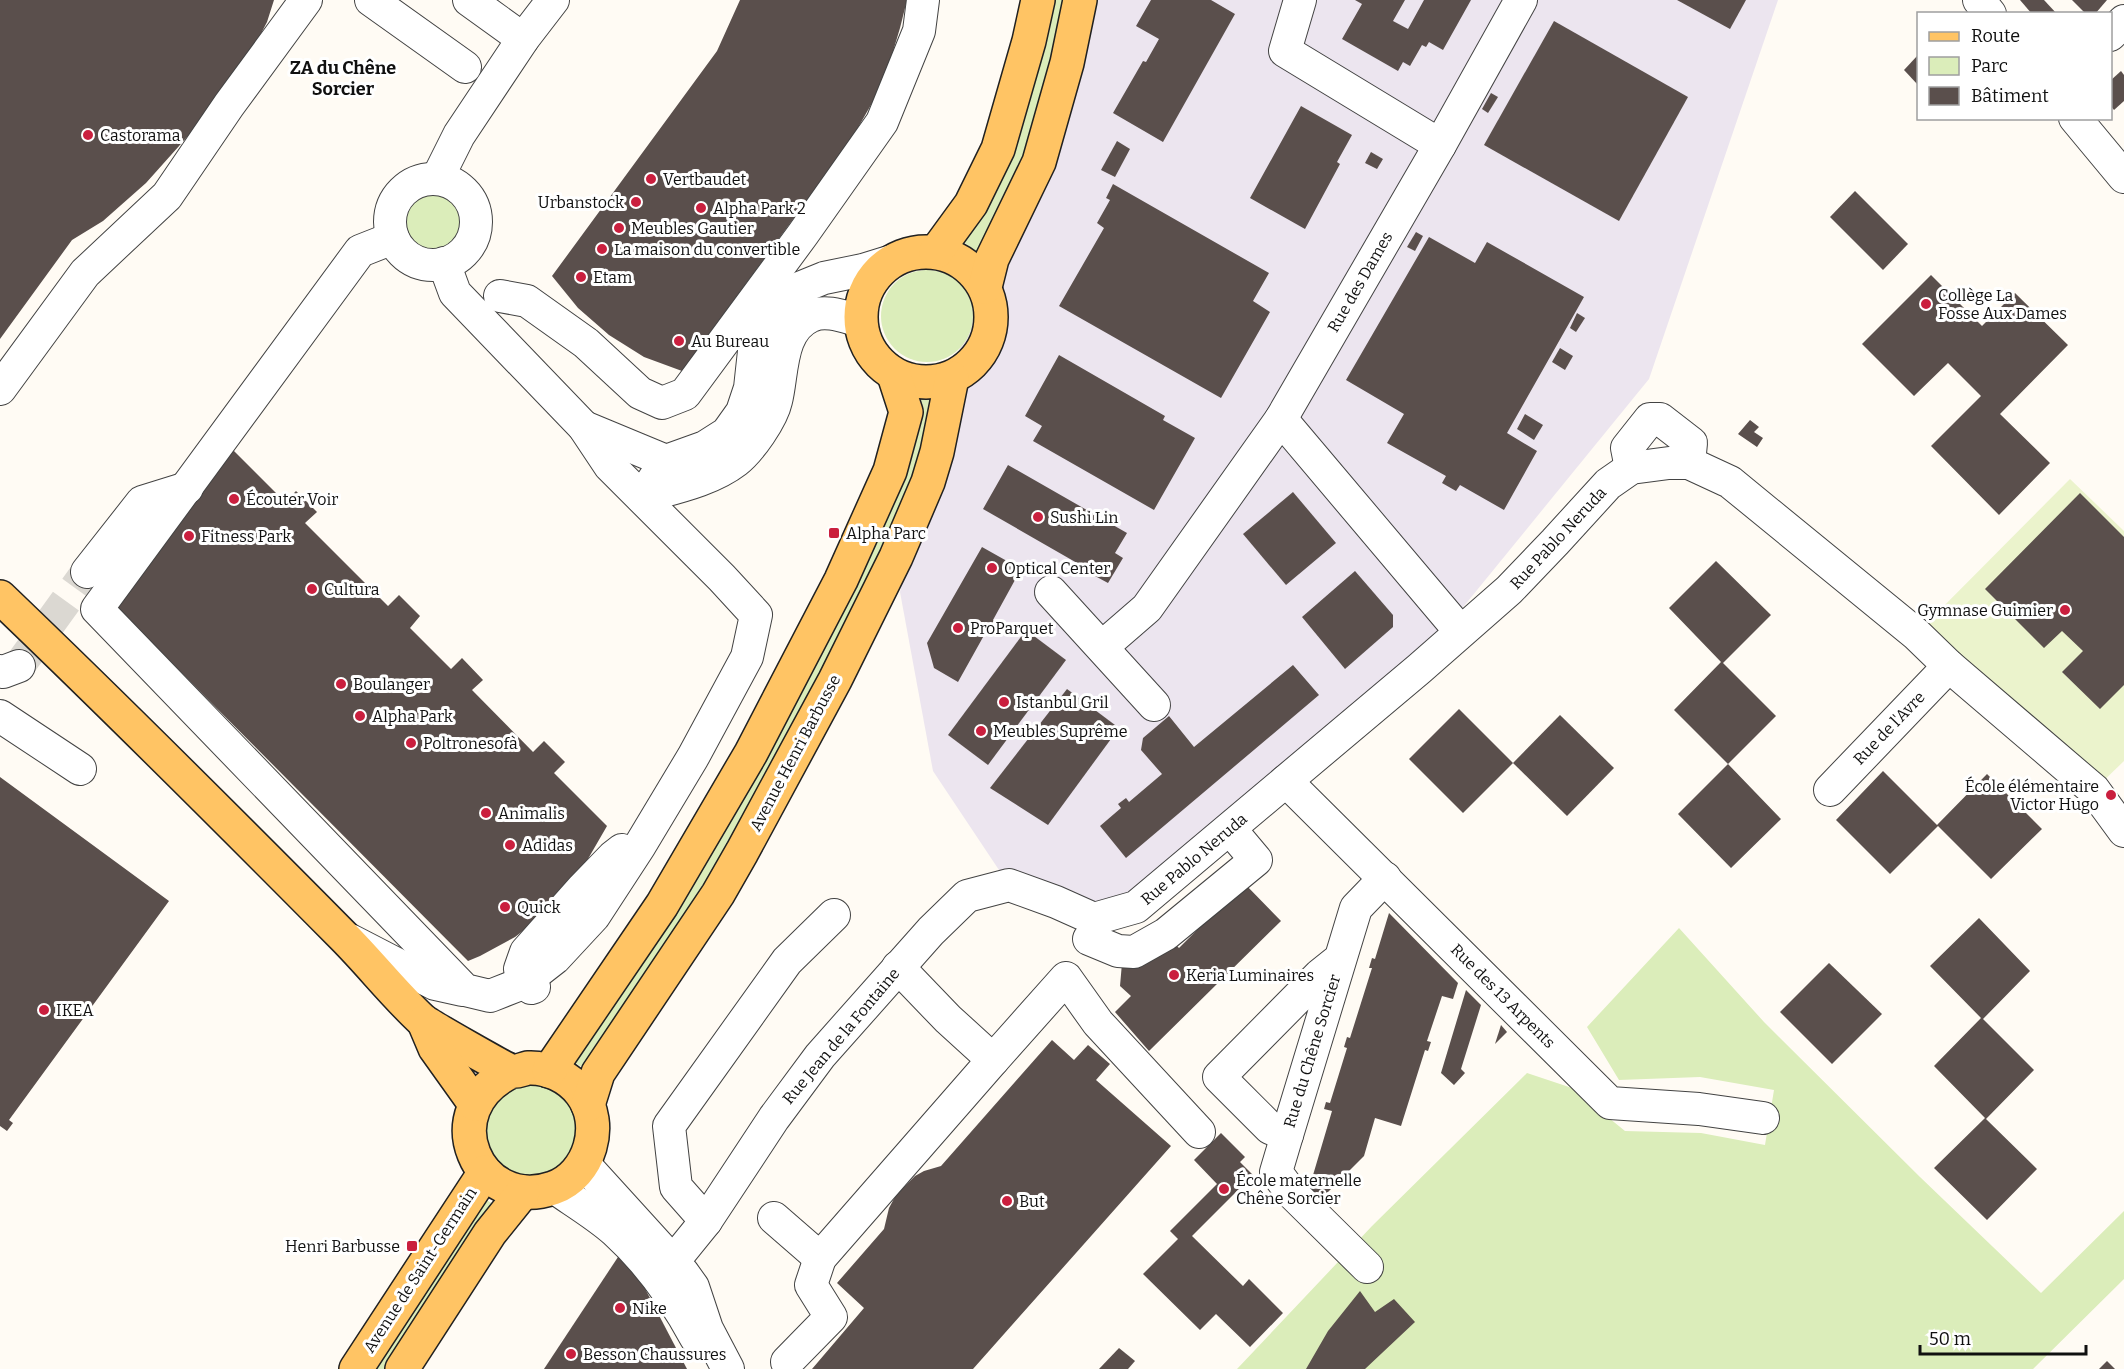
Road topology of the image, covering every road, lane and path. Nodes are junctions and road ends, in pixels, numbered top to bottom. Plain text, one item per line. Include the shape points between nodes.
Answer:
1 (306, 0) edge
2 (371, 0) edge
3 (469, 0) edge
4 (553, 0) edge
5 (923, 0) edge
6 (1038, 0) edge
7 (1080, 0) edge
8 (1300, 0) edge
9 (1521, 0) edge
10 (1979, 0) edge
11 (1988, 12) edge
12 (2124, 21) edge
13 (2112, 33) edge
14 (522, 39) junction
15 (465, 67) dead end
16 (2077, 120) edge
17 (1440, 145) junction
18 (2124, 177) edge
19 (437, 179) junction
20 (393, 238) junction
21 (936, 252) junction
22 (892, 261) junction
23 (444, 263) junction
24 (985, 287) junction
25 (500, 296) dead end
26 (860, 321) junction
27 (894, 375) junction
28 (952, 378) junction
29 (0, 389) edge
30 (1281, 419) junction
31 (584, 427) junction
32 (666, 461) junction
33 (1689, 463) junction
34 (1631, 468) junction
35 (187, 488) junction
36 (642, 497) junction
37 (87, 572) tunnel mouth
38 (1051, 592) dead end
39 (0, 597) edge
40 (1460, 631) junction
41 (1102, 647) junction
42 (1949, 666) junction
43 (1154, 705) dead end
44 (0, 716) edge
45 (80, 769) dead end
46 (1286, 781) junction
47 (1830, 790) dead end
48 (1230, 830) junction
49 (2124, 831) edge
50 (640, 837) dead end
51 (1384, 879) junction
52 (1009, 885) joint
53 (834, 915) dead end
54 (344, 937) junction
55 (1089, 939) dead end
56 (1340, 959) junction
57 (898, 967) junction
58 (525, 982) junction
59 (490, 996) junction
60 (424, 1022) junction
61 (993, 1060) junction
62 (512, 1071) junction
63 (549, 1071) junction
64 (475, 1104) junction
65 (588, 1105) junction
66 (1763, 1118) dead end
67 (1199, 1132) dead end
68 (1287, 1135) junction
69 (583, 1163) junction
70 (484, 1172) junction
71 (555, 1188) junction
72 (523, 1192) junction
73 (774, 1218) dead end
74 (634, 1220) junction
75 (701, 1228) junction
76 (820, 1258) junction
77 (1367, 1267) dead end
78 (672, 1272) junction
79 (787, 1362) dead end
80 (716, 1368) edge
81 (356, 1369) edge
82 (402, 1369) edge

1 - 29 street via 167,196 85,273
2 - 15 street
3 - 14 street
4 - 14 street
5 - 25 street via 918,31 882,122 685,393 662,403 640,393 586,343 526,301
6 - 21 main road via 998,149 971,204
7 - 24 main road via 1039,162 996,250
8 - 17 street via 1286,51
9 - 17 street, Rue des Dames
10 - 11 street
12 - 13 street
14 - 19 street via 459,135
16 - 18 street
17 - 30 street, Rue des Dames
19 - 20 street via 417,182 398,196 390,218
19 - 23 street via 455,186 469,199 476,225 466,249
20 - 23 street via 399,249 419,263
20 - 35 street via 360,251
21 - 22 main road via 913,253
21 - 24 main road via 968,266
22 - 26 main road via 868,287
22 - 32 street via 824,278 792,291 770,311 755,342 750,388 742,412 727,433 705,447
23 - 31 street via 455,292
24 - 28 main road via 992,316 989,335 969,367
26 - 27 main road via 865,342 877,361
26 - 36 street via 829,313 811,316 794,329 783,353 776,403 759,435 737,461 713,475
27 - 28 main road via 913,382 933,383
27 - 63 main road via 906,412 890,471 842,580 751,753 662,905
28 - 65 main road, Avenue Henri Barbusse via 928,482 896,557 742,852 598,1073
30 - 40 street
30 - 41 street, Rue des Dames via 1147,608
31 - 32 street
31 - 36 street via 610,466
32 - 36 street
33 - 34 street
33 - 34 street via 1691,443 1660,419 1650,419 1627,448
33 - 42 street via 1730,482 1916,634
34 - 40 street, Rue Pablo Neruda via 1608,484 1509,590
35 - 37 street via 142,502
35 - 59 street via 97,609 465,990
36 - 58 street via 756,615 747,657 693,757 594,916 555,958
38 - 41 street
39 - 54 main road via 117,708
40 - 46 street, Rue Pablo Neruda
41 - 43 street
42 - 47 street, Rue de l'Avre
42 - 49 street via 2094,790
44 - 45 street
46 - 48 street, Rue Pablo Neruda
46 - 51 street, Rue des 13 Arpents
48 - 52 street, Rue Pablo Neruda via 1136,907 1094,919
48 - 55 street via 1256,860 1166,934 1134,952 1118,951
50 - 58 street via 613,857 526,952 519,969
51 - 56 street, Rue du Chêne Sorcier via 1356,908
51 - 66 street, Rue des 13 Arpents via 1610,1103 1699,1108
52 - 57 street, Rue Jean de la Fontaine via 967,896
53 - 75 street via 787,961 669,1126 676,1187
54 - 59 street via 435,984
54 - 60 main road
56 - 68 street, Rue du Chêne Sorcier
56 - 68 street, Rue du Chêne Sorcier via 1219,1077 1270,1128
57 - 61 street
57 - 75 street, Rue Jean de la Fontaine via 807,1074
58 - 59 street
60 - 62 main road
60 - 64 main road via 435,1048
61 - 67 street via 1065,978 1098,1023
61 - 76 street
62 - 63 main road
62 - 64 main road via 496,1078
63 - 65 main road via 566,1079
64 - 70 main road via 470,1140
65 - 69 main road via 593,1127 591,1146
68 - 77 street via 1276,1172 1297,1199
69 - 71 main road via 571,1178
69 - 74 street
70 - 72 main road via 502,1185
70 - 81 main road, Avenue de Saint-Germain
71 - 72 main road
71 - 78 street via 635,1250
72 - 82 main road via 490,1233
73 - 76 street
74 - 75 street via 669,1235
74 - 78 street
75 - 78 street, Rue Jean de la Fontaine via 696,1259
76 - 79 street via 811,1285 831,1317
78 - 80 street via 682,1312

